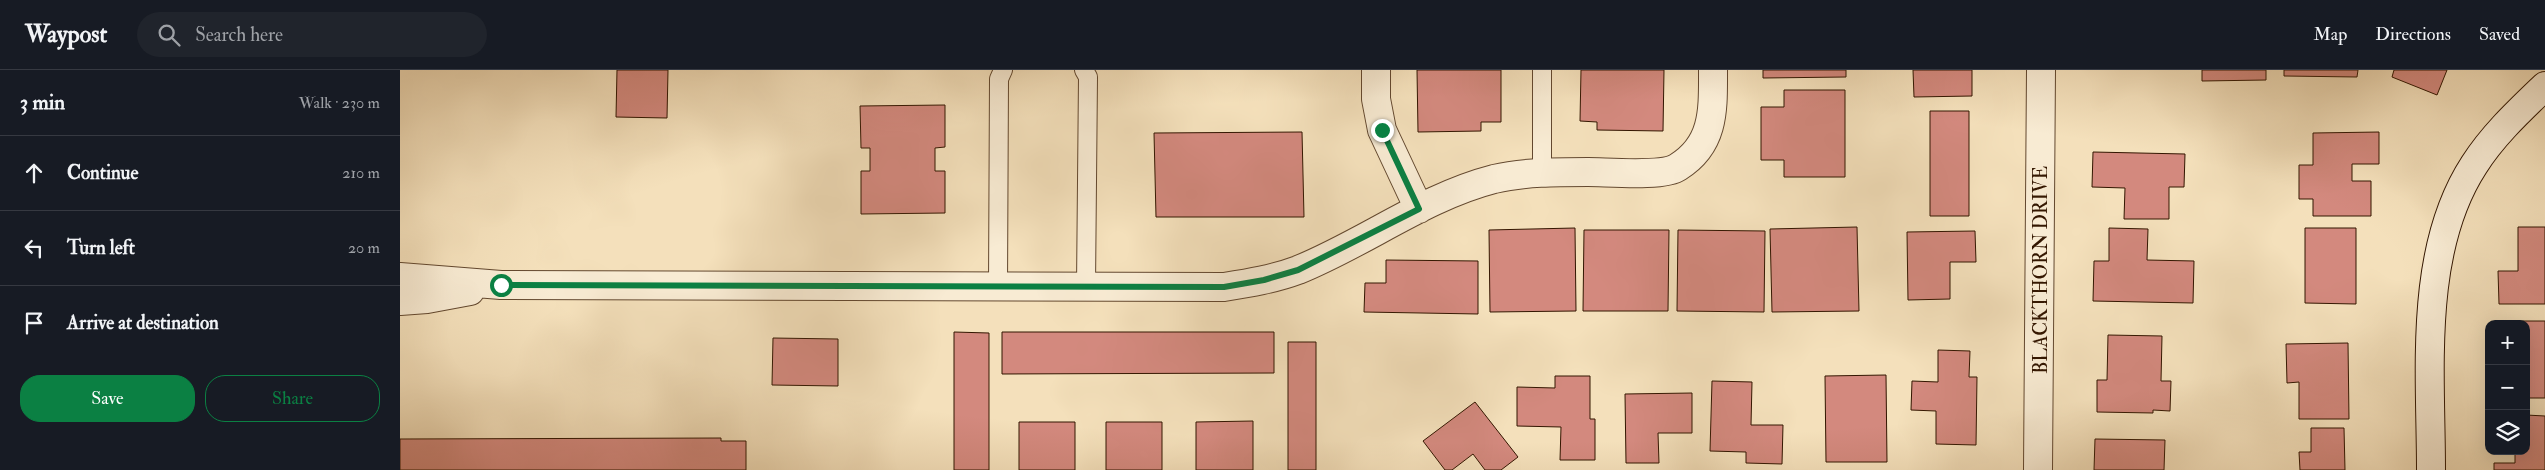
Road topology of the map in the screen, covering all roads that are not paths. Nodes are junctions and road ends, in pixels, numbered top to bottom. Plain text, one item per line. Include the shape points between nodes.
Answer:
1 (1003, 70) edge
2 (1084, 70) edge
3 (1376, 70) edge
4 (1542, 70) edge
5 (1713, 70) edge
6 (2041, 70) edge
7 (2545, 86) edge
8 (1542, 173) junction
9 (1419, 209) junction
10 (400, 277) edge
11 (501, 285) junction
12 (998, 286) junction
13 (1086, 286) junction
14 (400, 301) edge
15 (2038, 470) edge
16 (2431, 470) edge

1 - 12 lane via 999,79
2 - 13 lane via 1088,77
3 - 9 street via 1376,100 1382,130
4 - 8 lane
5 - 8 street via 1713,103 1707,137 1693,157 1676,169 1647,173
6 - 15 street, BLACKTHORN DRIVE
7 - 16 street via 2512,118 2474,165 2448,217 2436,271 2432,330
8 - 9 street via 1495,179 1458,190
9 - 13 street via 1298,270 1264,280 1224,287
10 - 11 street
11 - 12 street
11 - 14 street
12 - 13 street

